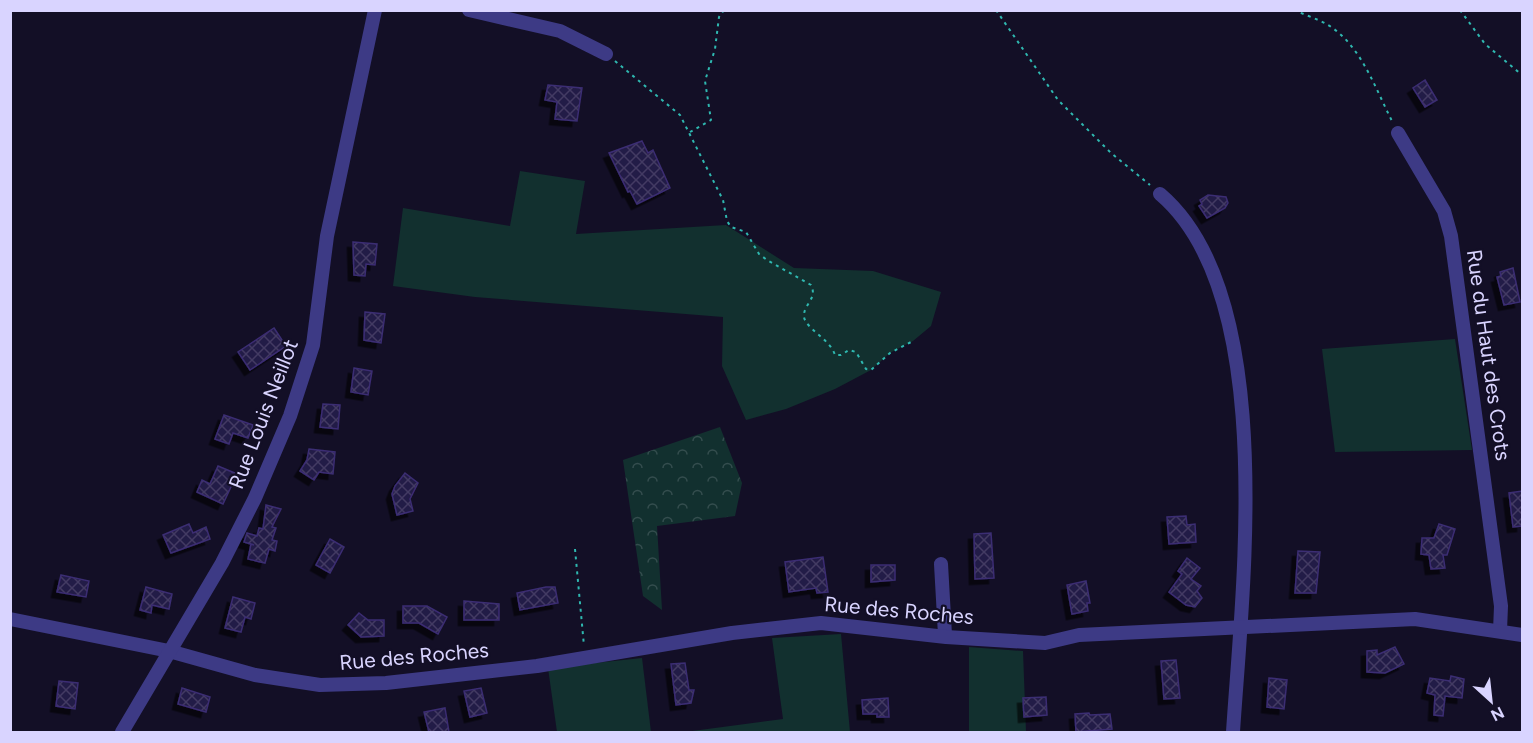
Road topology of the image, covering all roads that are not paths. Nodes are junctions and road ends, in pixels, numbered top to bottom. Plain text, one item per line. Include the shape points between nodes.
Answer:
1 (375, 10) edge
2 (469, 10) edge
3 (606, 54) road end
4 (1398, 134) road end
5 (1160, 194) road end
6 (941, 564) dead end
7 (10, 619) edge
8 (1240, 629) junction
9 (1500, 632) junction
10 (945, 635) junction
11 (1522, 635) edge
12 (169, 651) junction
13 (122, 732) edge
14 (1233, 732) edge

1 - 12 street, Rue Louis Neillot via 327,236 314,345 290,416 255,498 211,583
2 - 3 street via 560,31
4 - 9 street, Rue du Haut des Crots via 1444,211 1451,236 1501,606
5 - 8 street via 1188,222 1201,244 1218,286 1237,365 1247,484
6 - 10 street
7 - 12 street, Rue des Roches
8 - 9 street, Rue des Roches via 1415,619
8 - 10 street, Rue des Roches via 1079,635 1045,643
8 - 14 street
9 - 11 street, Rue des Roches
10 - 12 street, Rue des Roches via 821,623 386,683 320,685 255,675
12 - 13 street, Rue Louis Neillot

